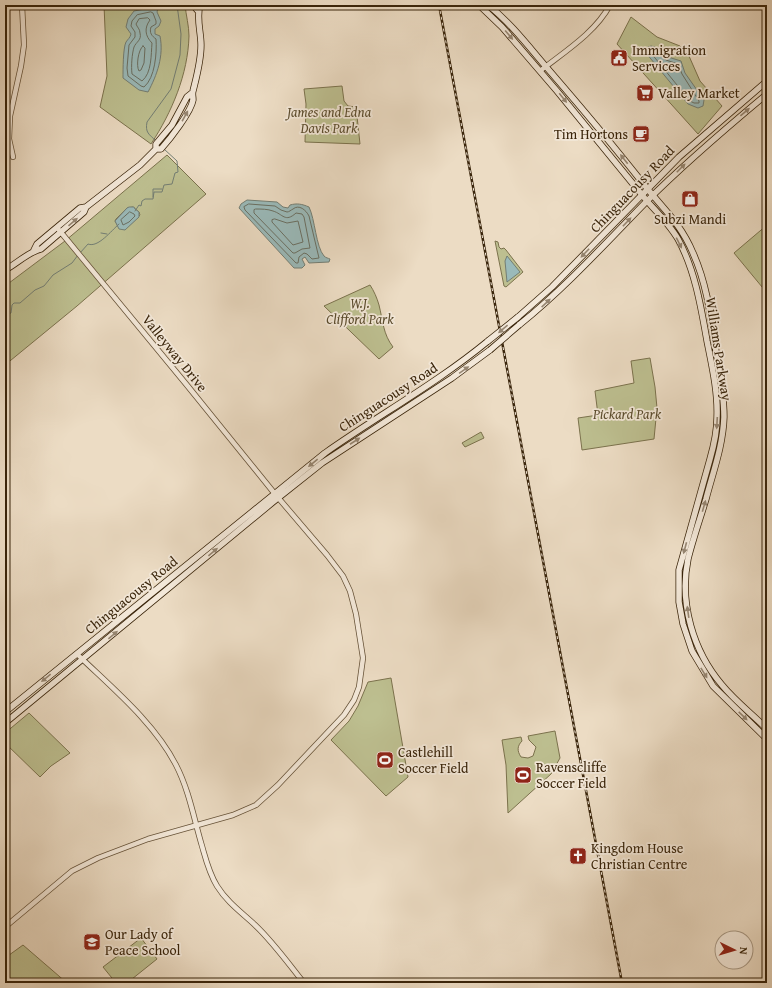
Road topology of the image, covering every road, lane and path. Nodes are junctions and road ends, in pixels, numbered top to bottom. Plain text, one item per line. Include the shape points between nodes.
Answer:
1 (22, 5) edge
2 (29, 5) edge
3 (193, 5) edge
4 (200, 5) edge
5 (479, 5) edge
6 (488, 5) edge
7 (610, 5) edge
8 (5, 6) edge
9 (198, 11) junction
10 (546, 66) junction
11 (540, 71) junction
12 (767, 81) edge
13 (192, 93) junction
14 (767, 94) edge
15 (156, 149) junction
16 (13, 157) dead end
17 (648, 190) junction
18 (642, 195) junction
19 (653, 196) junction
20 (647, 201) junction
21 (86, 207) junction
22 (57, 227) junction
23 (61, 232) junction
24 (34, 250) junction
25 (5, 270) edge
26 (276, 496) junction
27 (77, 654) junction
28 (83, 660) junction
29 (5, 712) edge
30 (5, 723) edge
31 (766, 726) edge
32 (759, 732) junction
33 (767, 740) edge
34 (196, 825) junction
35 (5, 926) edge
36 (304, 983) edge

1 - 2 main road
1 - 8 main road
1 - 16 street via 24,45 10,116 9,139
3 - 9 main road
4 - 9 main road
5 -> 11 main road, Williams Parkway
6 - 10 main road, Williams Parkway via 514,29
7 - 10 street via 584,36
9 - 13 main road via 201,50 198,75
10 - 11 street
17 -> 10 main road, Williams Parkway
11 -> 18 main road, Williams Parkway
12 - 17 main road, Chinguacousy Road via 686,150
13 - 15 main road via 187,97 167,132 156,144
15 -> 13 main road via 161,149 172,137 193,100
19 -> 14 main road, Chinguacousy Road via 691,159
15 - 21 main road via 140,166
17 - 18 main road, Chinguacousy Road
17 - 19 main road, Williams Parkway
18 - 20 main road, Williams Parkway
18 -> 26 main road, Chinguacousy Road, bridge via 552,287 518,317 448,372 325,453
19 - 20 main road, Chinguacousy Road
31 -> 19 main road, Williams Parkway via 715,677 699,649 688,616 688,560 720,448 724,404 708,300 700,270 679,227
26 -> 20 main road, Chinguacousy Road, bridge via 490,350 572,278
20 -> 32 main road, Williams Parkway via 674,233 692,272 709,348 717,404 714,443 680,570 679,602 683,624 692,651 706,676
21 - 22 main road via 80,208
23 -> 21 main road via 84,212
22 - 23 street, Valleyway Drive
22 - 24 main road via 37,244
23 - 24 main road via 40,249
23 - 26 street, Valleyway Drive
24 - 25 main road
26 - 27 main road, Chinguacousy Road
28 -> 26 main road, Chinguacousy Road
26 - 34 street, Valleyway Drive via 327,555 343,576 350,591 362,647 359,687 344,715 256,805 234,815
27 - 28 street
27 -> 29 main road, Chinguacousy Road
28 - 30 main road, Chinguacousy Road
28 - 34 street via 146,722 159,739 176,765
31 - 32 street
32 - 33 main road, Williams Parkway
34 - 35 street, Valleyway Drive via 148,839 98,858 72,872
34 - 36 street via 209,871 226,899 255,925

